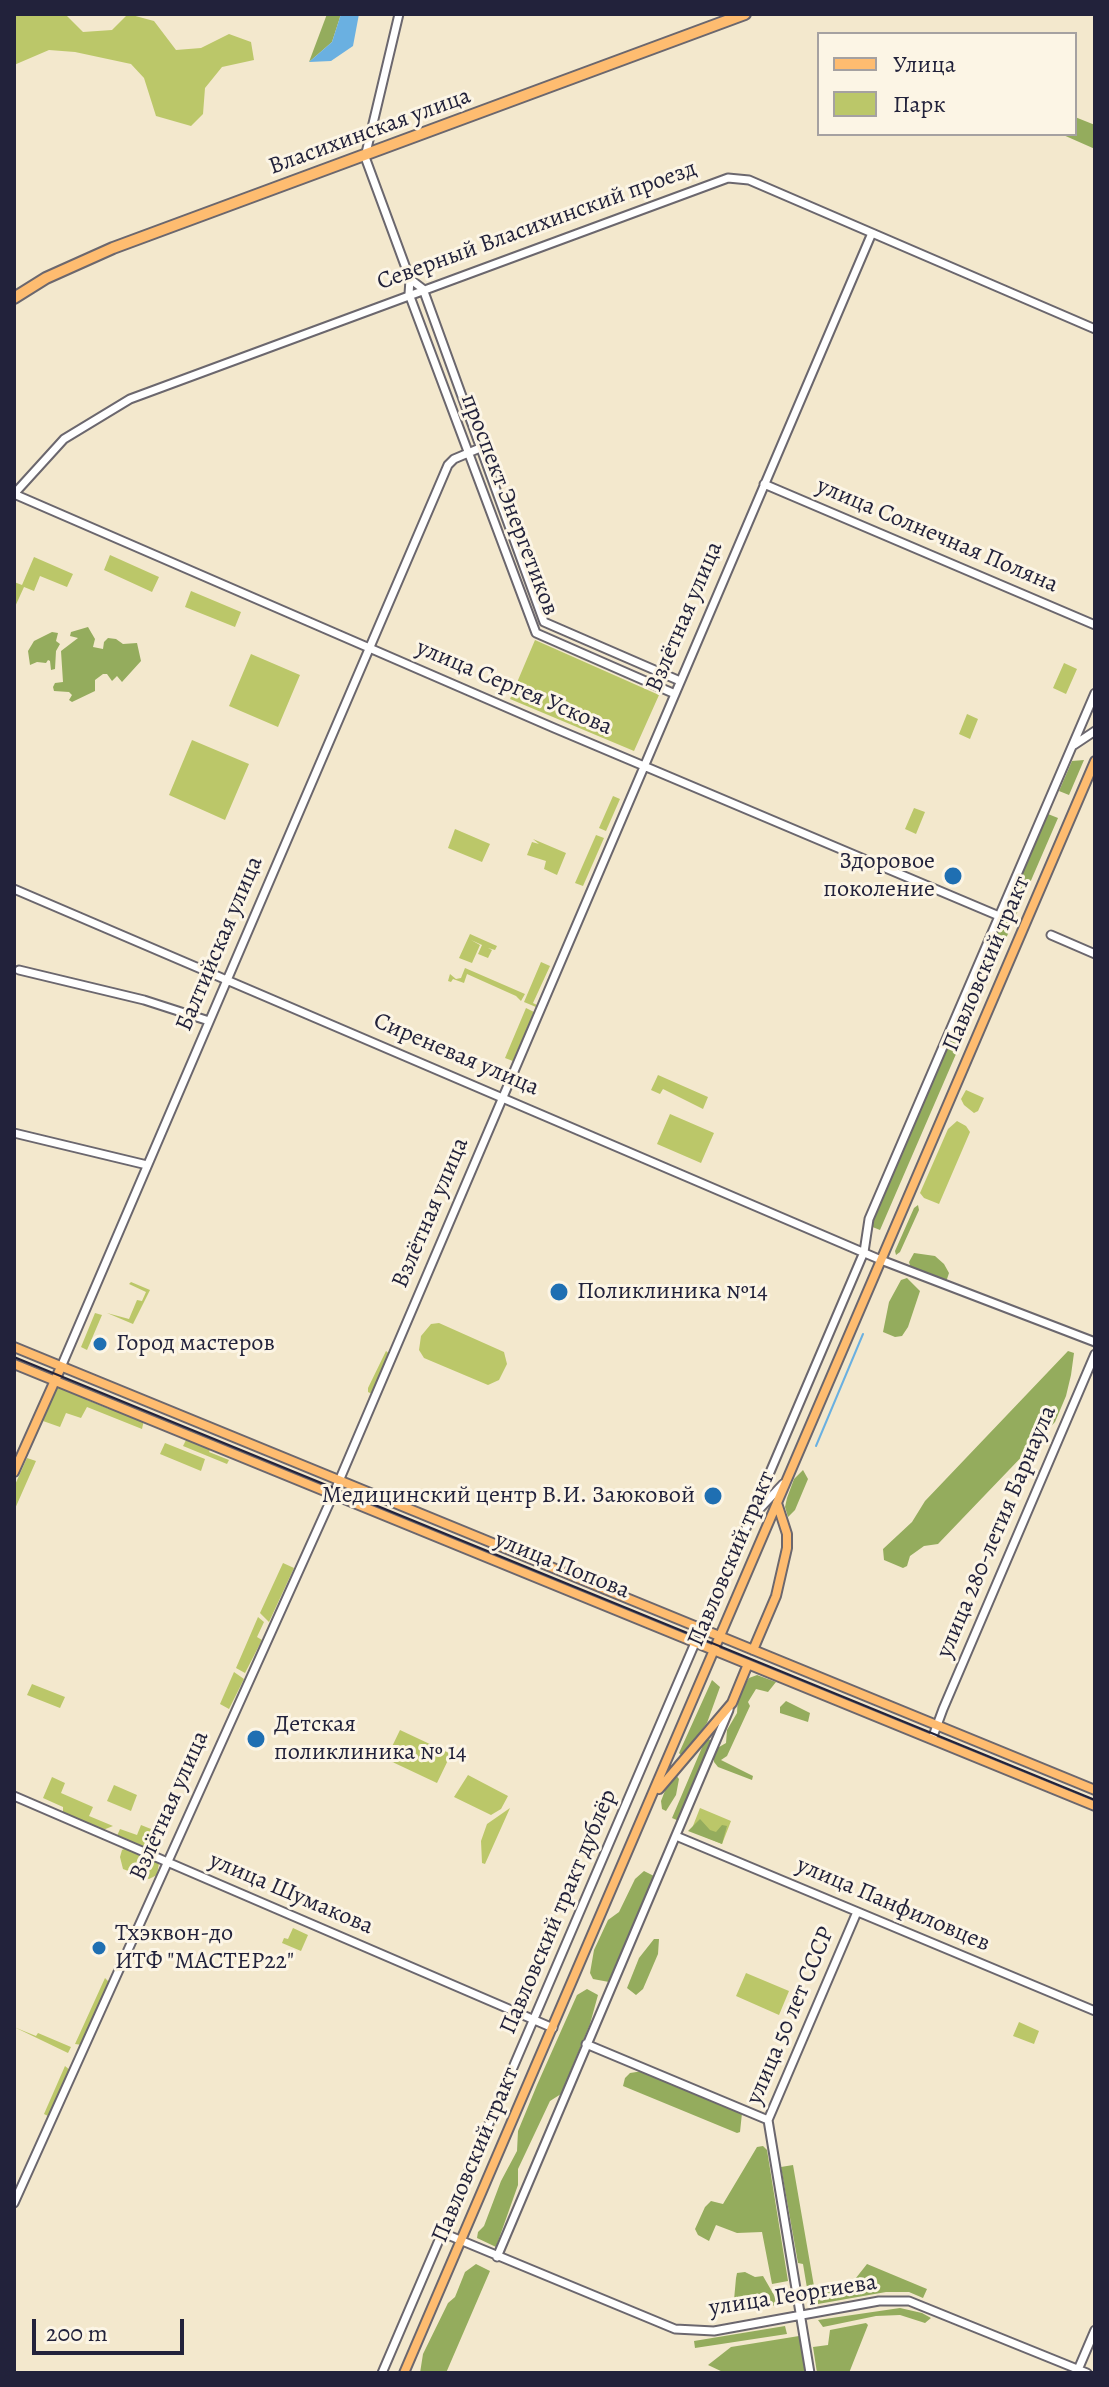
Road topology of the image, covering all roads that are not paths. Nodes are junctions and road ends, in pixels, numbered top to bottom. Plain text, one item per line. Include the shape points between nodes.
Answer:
1 (399, 14) edge
2 (745, 14) edge
3 (365, 157) junction
4 (872, 233) junction
5 (410, 279) junction
6 (423, 289) junction
7 (409, 294) junction
8 (14, 298) edge
9 (1095, 329) edge
10 (480, 448) junction
11 (468, 453) junction
12 (764, 484) junction
13 (14, 494) edge
14 (1095, 625) edge
15 (369, 648) junction
16 (617, 654) junction
17 (612, 666) junction
18 (680, 681) junction
19 (1095, 693) edge
20 (675, 694) junction
21 (1095, 731) edge
22 (1072, 747) junction
23 (1095, 761) edge
24 (643, 766) junction
25 (14, 889) edge
26 (999, 916) junction
27 (1051, 935) dead end
28 (1095, 954) edge
29 (19, 970) dead end
30 (227, 980) junction
31 (209, 1021) junction
32 (502, 1097) junction
33 (14, 1133) edge
34 (147, 1165) junction
35 (864, 1252) junction
36 (881, 1260) junction
37 (1095, 1342) edge
38 (17, 1348) edge
39 (1095, 1354) edge
40 (14, 1364) edge
41 (61, 1367) junction
42 (54, 1380) junction
43 (782, 1444) junction
44 (800, 1451) junction
45 (14, 1472) edge
46 (788, 1480) junction
47 (339, 1481) junction
48 (333, 1495) junction
49 (777, 1503) junction
50 (749, 1521) junction
51 (559, 1570) junction
52 (553, 1584) junction
53 (703, 1629) junction
54 (720, 1636) junction
55 (695, 1643) junction
56 (714, 1650) junction
57 (753, 1650) junction
58 (748, 1664) junction
59 (869, 1698) junction
60 (732, 1703) junction
61 (864, 1711) junction
62 (936, 1725) junction
63 (932, 1739) junction
64 (1095, 1790) edge
65 (14, 1796) edge
66 (1095, 1806) edge
67 (646, 1810) junction
68 (676, 1836) junction
69 (167, 1862) junction
70 (857, 1912) junction
71 (1095, 2011) edge
72 (535, 2020) junction
73 (553, 2028) junction
74 (586, 2044) junction
75 (768, 2120) junction
76 (14, 2203) edge
77 (443, 2233) junction
78 (461, 2241) junction
79 (497, 2257) junction
80 (800, 2315) junction
81 (1095, 2330) edge
82 (1081, 2372) edge
83 (382, 2373) edge
84 (404, 2373) edge
85 (810, 2373) edge

1 - 3 street
2 - 3 highway, Власихинская улица
3 - 5 street
3 - 8 highway, Власихинская улица via 113,248
4 - 6 street, Северный Власихинский проезд via 749,180 728,178
4 - 9 street, Северный Власихинский проезд
4 - 12 street, Взлётная улица
5 - 6 street
5 - 7 street
6 - 7 street, Северный Власихинский проезд
6 - 10 street, проспект Энергетиков
7 - 11 street, проспект Энергетиков
7 - 13 street, Северный Власихинский проезд via 130,399 64,439
10 - 11 street, Балтийская улица
10 - 16 street, проспект Энергетиков via 544,622
11 - 15 street, Балтийская улица via 448,465
11 - 17 street, проспект Энергетиков via 536,633
12 - 14 street, улица Солнечная Поляна
12 - 18 street, Взлётная улица
13 - 15 street, улица Сергея Ускова
15 - 24 street, улица Сергея Ускова
15 - 30 street, Балтийская улица
16 - 17 street
16 - 18 street, проспект Энергетиков
17 - 20 street, проспект Энергетиков
18 - 20 street, Взлётная улица
19 - 22 street
20 - 24 street, Взлётная улица
21 - 22 street
22 - 26 street
23 - 36 main road, Павловский тракт
24 - 26 street, улица Сергея Ускова
24 - 32 street, Взлётная улица
25 - 30 street, Сиреневая улица
26 - 35 street via 869,1219
27 - 28 street
29 - 31 street
30 - 31 street, Балтийская улица
30 - 32 street, Сиреневая улица
31 - 34 street, Балтийская улица
32 - 35 street, Сиреневая улица
32 - 47 street, Взлётная улица
33 - 34 street
34 - 41 street, Балтийская улица
35 - 36 street, Сиреневая улица
35 - 43 street
36 - 37 street, Сиреневая улица
36 - 44 main road, Павловский тракт
38 - 40 main road
38 - 41 main road, улица Попова
39 - 62 street, улица 280-летия Барнаула
40 - 42 main road, улица Попова
41 - 42 main road, Балтийская улица
41 - 47 main road, улица Попова
42 - 45 main road, Балтийская улица
42 - 48 main road, улица Попова
43 - 44 street
43 - 50 street
44 - 46 main road, Павловский тракт
46 - 49 main road, Павловский тракт
46 - 50 street
47 - 48 street, Взлётная улица
47 - 51 main road, улица Попова
48 - 52 main road, улица Попова
48 - 69 street, Взлётная улица
49 - 54 main road, Павловский тракт
49 - 57 main road via 787,1548 776,1596
50 - 53 street
51 - 52 main road
51 - 53 main road, улица Попова
52 - 55 main road, улица Попова
53 - 54 main road, улица Попова
54 - 56 main road, Павловский тракт
54 - 57 main road, улица Попова
55 - 56 main road, улица Попова
55 - 72 street, Павловский тракт дублёр
56 - 58 main road, улица Попова
56 - 67 main road, Павловский тракт
57 - 59 main road, улица Попова
58 - 60 main road
58 - 61 main road, улица Попова
59 - 61 main road
59 - 62 main road, улица Попова
60 - 67 main road via 672,1771
60 - 68 street
61 - 63 main road, улица Попова
62 - 63 street, улица 280-летия Барнаула
62 - 64 main road, улица Попова
63 - 66 main road, улица Попова
65 - 69 street, улица Шумакова
67 - 73 main road, Павловский тракт
68 - 70 street, улица Панфиловцев
68 - 74 street
69 - 72 street, улица Шумакова
69 - 76 street, Взлётная улица
70 - 71 street, улица Панфиловцев
70 - 75 street, улица 50 лет СССР
72 - 73 street, улица Шумакова
72 - 77 street, Павловский тракт дублёр
73 - 78 main road, Павловский тракт
74 - 75 street
74 - 79 street
75 - 80 street, улица 50 лет СССР
77 - 78 street, улица Георгиева
77 - 83 street, Павловский тракт дублёр
78 - 79 street, улица Георгиева
78 - 84 main road, Павловский тракт
79 - 80 street, улица Георгиева via 675,2329 714,2331
80 - 82 street, улица Георгиева via 909,2301
80 - 85 street, улица 50 лет СССР
81 - 82 street

